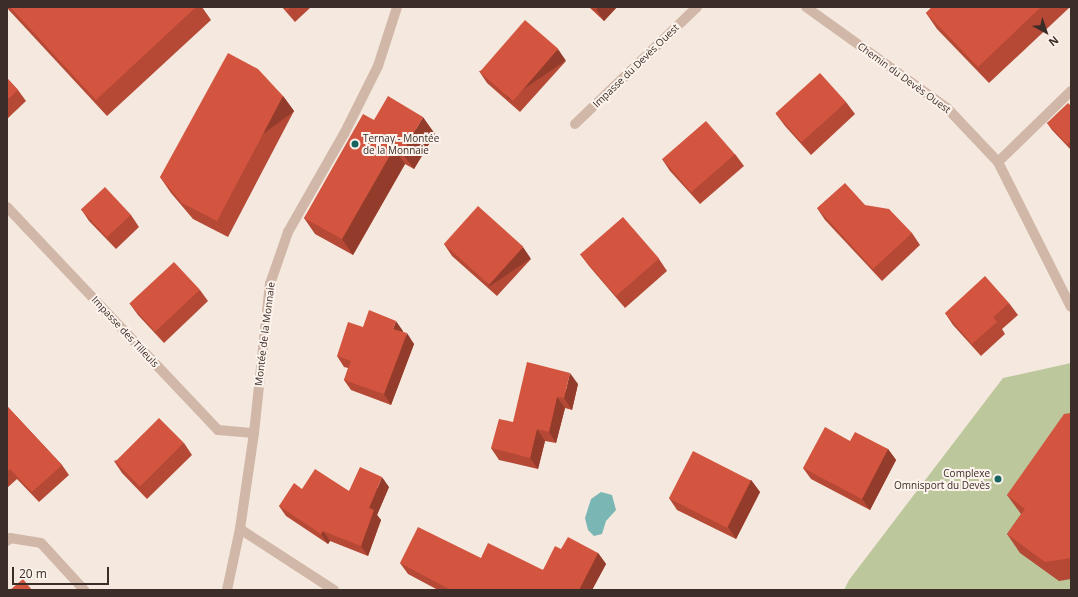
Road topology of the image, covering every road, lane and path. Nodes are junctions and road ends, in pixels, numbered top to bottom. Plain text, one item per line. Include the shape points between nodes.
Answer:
1 (397, 7) edge
2 (697, 7) edge
3 (806, 7) edge
4 (1071, 91) edge
5 (575, 124) dead end
6 (998, 162) junction
7 (7, 207) edge
8 (1071, 307) edge
9 (254, 433) junction
10 (240, 529) junction
11 (7, 541) edge
12 (84, 590) edge
13 (227, 590) edge
14 (334, 590) edge

1 - 9 street, Montée de la Monnaie via 378,66 344,134 288,232 270,284
2 - 5 street, Impasse du Devès Ouest
3 - 6 street, Chemin du Devès Ouest via 947,108
4 - 6 street
6 - 8 street, Chemin du Devès Ouest
7 - 9 street, Impasse des Tilleuls via 218,430
9 - 10 street, Montée de la Monnaie
10 - 13 street, Montée de la Monnaie
10 - 14 street
11 - 12 street via 10,538 41,543

